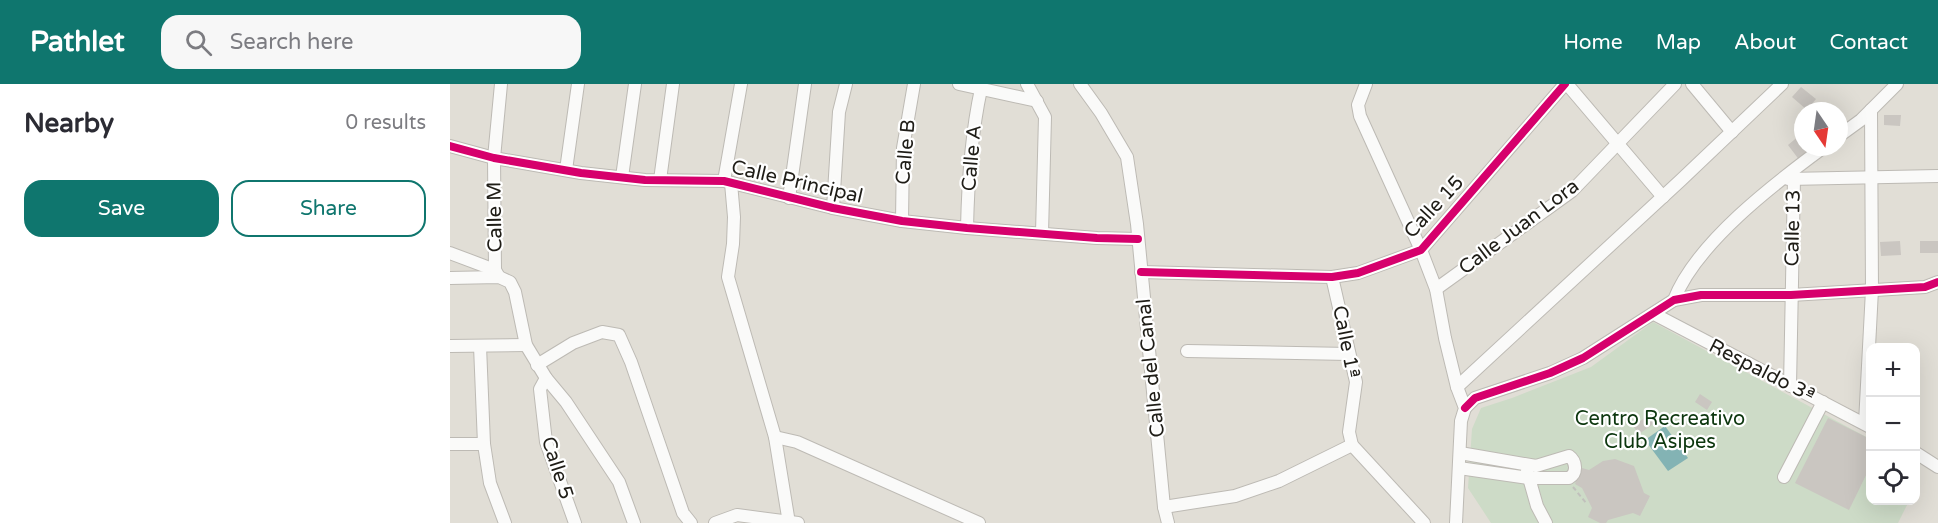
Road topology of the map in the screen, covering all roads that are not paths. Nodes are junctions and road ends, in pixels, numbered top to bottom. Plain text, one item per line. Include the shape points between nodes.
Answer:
1 (501, 84) edge
2 (578, 84) edge
3 (635, 84) edge
4 (673, 84) edge
5 (741, 84) edge
6 (805, 84) edge
7 (846, 84) edge
8 (914, 84) edge
9 (959, 84) edge
10 (1027, 84) edge
11 (1080, 84) edge
12 (1366, 84) edge
13 (1566, 84) edge
14 (1676, 84) edge
15 (1692, 84) edge
16 (1782, 84) edge
17 (1897, 84) edge
18 (981, 89) junction
19 (1037, 101) junction
20 (1871, 110) junction
21 (1848, 129) edge
22 (1732, 132) junction
23 (1618, 144) junction
24 (450, 146) edge
25 (1812, 156) edge
26 (494, 158) junction
27 (566, 171) junction
28 (1938, 176) edge
29 (622, 177) junction
30 (1871, 177) junction
31 (1794, 178) junction
32 (1780, 179) junction
33 (660, 180) junction
34 (727, 182) junction
35 (1663, 197) junction
36 (789, 198) junction
37 (833, 208) junction
38 (902, 221) junction
39 (967, 228) junction
40 (1042, 233) junction
41 (1138, 239) junction
42 (1421, 250) junction
43 (450, 253) edge
44 (1142, 272) junction
45 (501, 276) junction
46 (1332, 277) junction
47 (450, 278) edge
48 (1937, 284) edge
49 (1436, 289) junction
50 (1872, 290) junction
51 (1791, 295) junction
52 (1674, 300) junction
53 (1654, 314) junction
54 (526, 345) junction
55 (450, 346) edge
56 (480, 346) junction
57 (1188, 351) dead end
58 (1349, 354) junction
59 (537, 365) junction
60 (546, 378) junction
61 (1790, 386) junction
62 (1458, 387) junction
63 (1869, 397) edge
64 (1823, 402) junction
65 (1465, 408) junction
66 (1866, 424) edge
67 (775, 437) junction
68 (450, 444) edge
69 (484, 444) junction
70 (1352, 445) junction
71 (1460, 453) junction
72 (1920, 456) edge
73 (1938, 467) edge
74 (1460, 468) junction
75 (1527, 472) junction
76 (1784, 477) dead end
77 (1164, 507) junction
78 (505, 523) edge
79 (575, 523) edge
80 (634, 523) edge
81 (691, 523) edge
82 (715, 523) edge
83 (792, 523) edge
84 (979, 523) edge
85 (1168, 523) edge
86 (1424, 523) edge
87 (1456, 523) edge
88 (1546, 523) edge

1 - 26 street, Calle M
2 - 27 street
3 - 29 street
4 - 33 street
5 - 34 street
6 - 36 street
7 - 37 street via 839,112
8 - 38 street, Calle B via 903,148
9 - 18 street
10 - 19 street
11 - 41 street, Calle del Canal via 1127,157
12 - 42 street via 1359,105 1360,116
13 - 23 street
13 - 42 street, Calle 15
14 - 23 street, Calle Juan Lora
15 - 22 street
16 - 22 street
17 - 20 street
18 - 19 street
18 - 39 street, Calle A via 974,122
19 - 40 street via 1045,117 1046,133
20 - 21 street
20 - 30 street
22 - 35 street
23 - 35 street
23 - 49 street, Calle Juan Lora via 1572,191
24 - 26 street, Calle Principal
25 - 32 street
26 - 27 street, Calle Principal
26 - 45 street, Calle M
27 - 29 street, Calle Principal
28 - 30 street
29 - 33 street, Calle Principal
30 - 31 street
30 - 50 street
31 - 32 street
31 - 51 street, Calle 13
32 - 52 street via 1719,235 1688,271
33 - 34 street, Calle Principal
34 - 36 street, Calle Principal
34 - 67 street via 734,217 728,277
35 - 62 street
36 - 37 street, Calle Principal
37 - 38 street, Calle Principal
38 - 39 street, Calle Principal
39 - 40 street, Calle Principal
40 - 41 street, Calle Principal
41 - 44 street, Calle del Canal
42 - 46 street, Calle 15 via 1358,273
42 - 49 street
43 - 45 street
44 - 46 street, Calle 15
44 - 77 street, Calle del Canal
45 - 47 street
45 - 54 street, Calle M via 515,292
46 - 58 street, Calle 1ª
48 - 50 street
49 - 62 street
50 - 51 street
50 - 63 street
51 - 52 street via 1701,295
51 - 61 street, Calle 13
52 - 53 street
53 - 61 street, Respaldo 3ª
53 - 65 street via 1583,358 1475,398
54 - 56 street
54 - 59 street, Calle M
55 - 56 street
56 - 69 street
57 - 58 street
58 - 70 street, Calle 1ª via 1356,382 1349,432
59 - 60 street, Calle M
59 - 81 street via 573,343 602,332 619,335 683,513
60 - 79 street, Calle 5 via 540,389 546,442
60 - 80 street, Calle M via 619,482
61 - 64 street, Respaldo 3ª
62 - 65 street
64 - 66 street, Respaldo 3ª
64 - 76 street
65 - 71 street
67 - 83 street
67 - 84 street via 797,442
68 - 69 street
69 - 78 street via 490,483
70 - 77 street via 1279,481 1235,496
70 - 86 street
71 - 74 street
71 - 75 street
72 - 73 street
74 - 75 street
74 - 87 street
75 - 75 street via 1565,478 1573,476 1575,470 1569,456
75 - 88 street
77 - 85 street, Calle del Canal
82 - 83 street via 736,515

